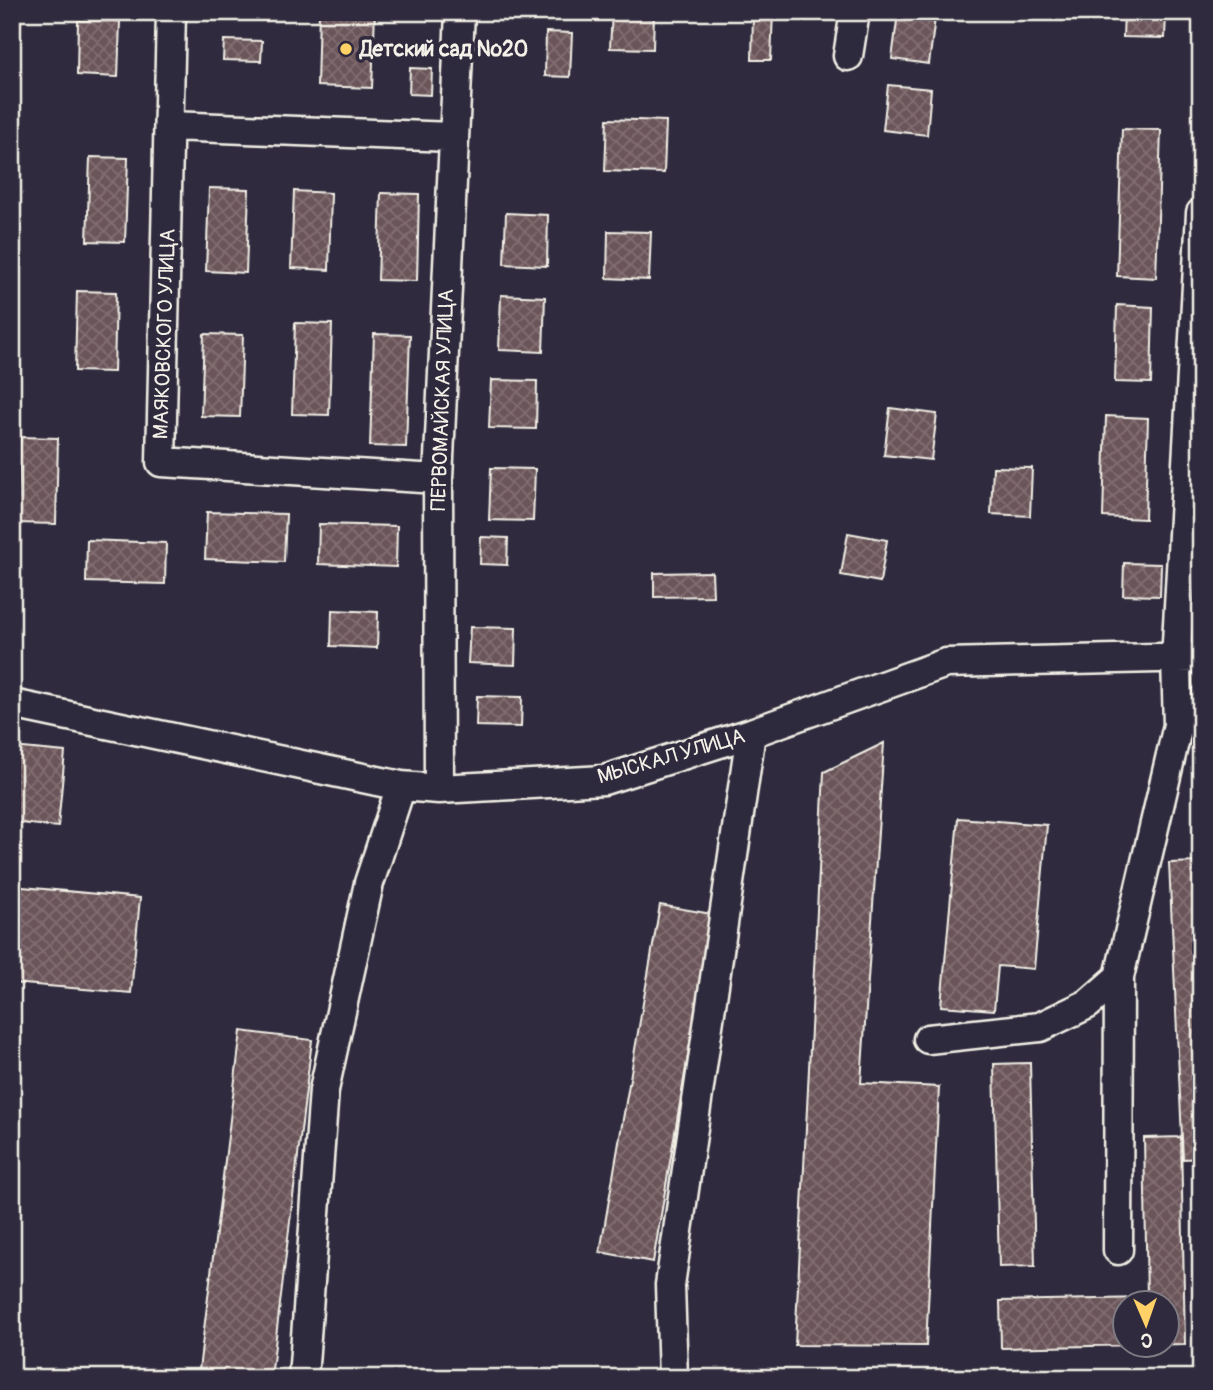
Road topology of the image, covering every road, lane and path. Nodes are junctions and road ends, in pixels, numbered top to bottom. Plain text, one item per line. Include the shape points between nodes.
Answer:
1 (171, 12) edge
2 (460, 12) edge
3 (856, 12) edge
4 (848, 56) dead end
5 (170, 126) junction
6 (452, 137) junction
7 (1201, 213) edge
8 (438, 479) junction
9 (1188, 658) edge
10 (12, 704) edge
11 (751, 733) junction
12 (401, 786) junction
13 (439, 789) junction
14 (1119, 976) junction
15 (928, 1039) dead end
16 (1118, 1250) dead end
17 (303, 1378) edge
18 (673, 1378) edge

1 - 5 street, МАЯКОВСКОГО УЛИЦА
2 - 6 street, ПЕРВОМАЙСКАЯ УЛИЦА
3 - 4 street
5 - 6 street
5 - 8 street, МАЯКОВСКОГО УЛИЦА via 161,462
6 - 8 street, ПЕРВОМАЙСКАЯ УЛИЦА
7 - 9 street
8 - 13 street, ПЕРВОМАЙСКАЯ УЛИЦА
9 - 11 street, МЫСКАЛ УЛИЦА via 946,663
9 - 14 street via 1178,725
10 - 12 street, МЫСКАЛ УЛИЦА
11 - 13 street, МЫСКАЛ УЛИЦА via 604,780
11 - 18 street via 670,1285
12 - 13 street, МЫСКАЛ УЛИЦА
12 - 17 street via 369,883 324,1090
14 - 15 street via 1088,1004 1040,1027
14 - 16 street

